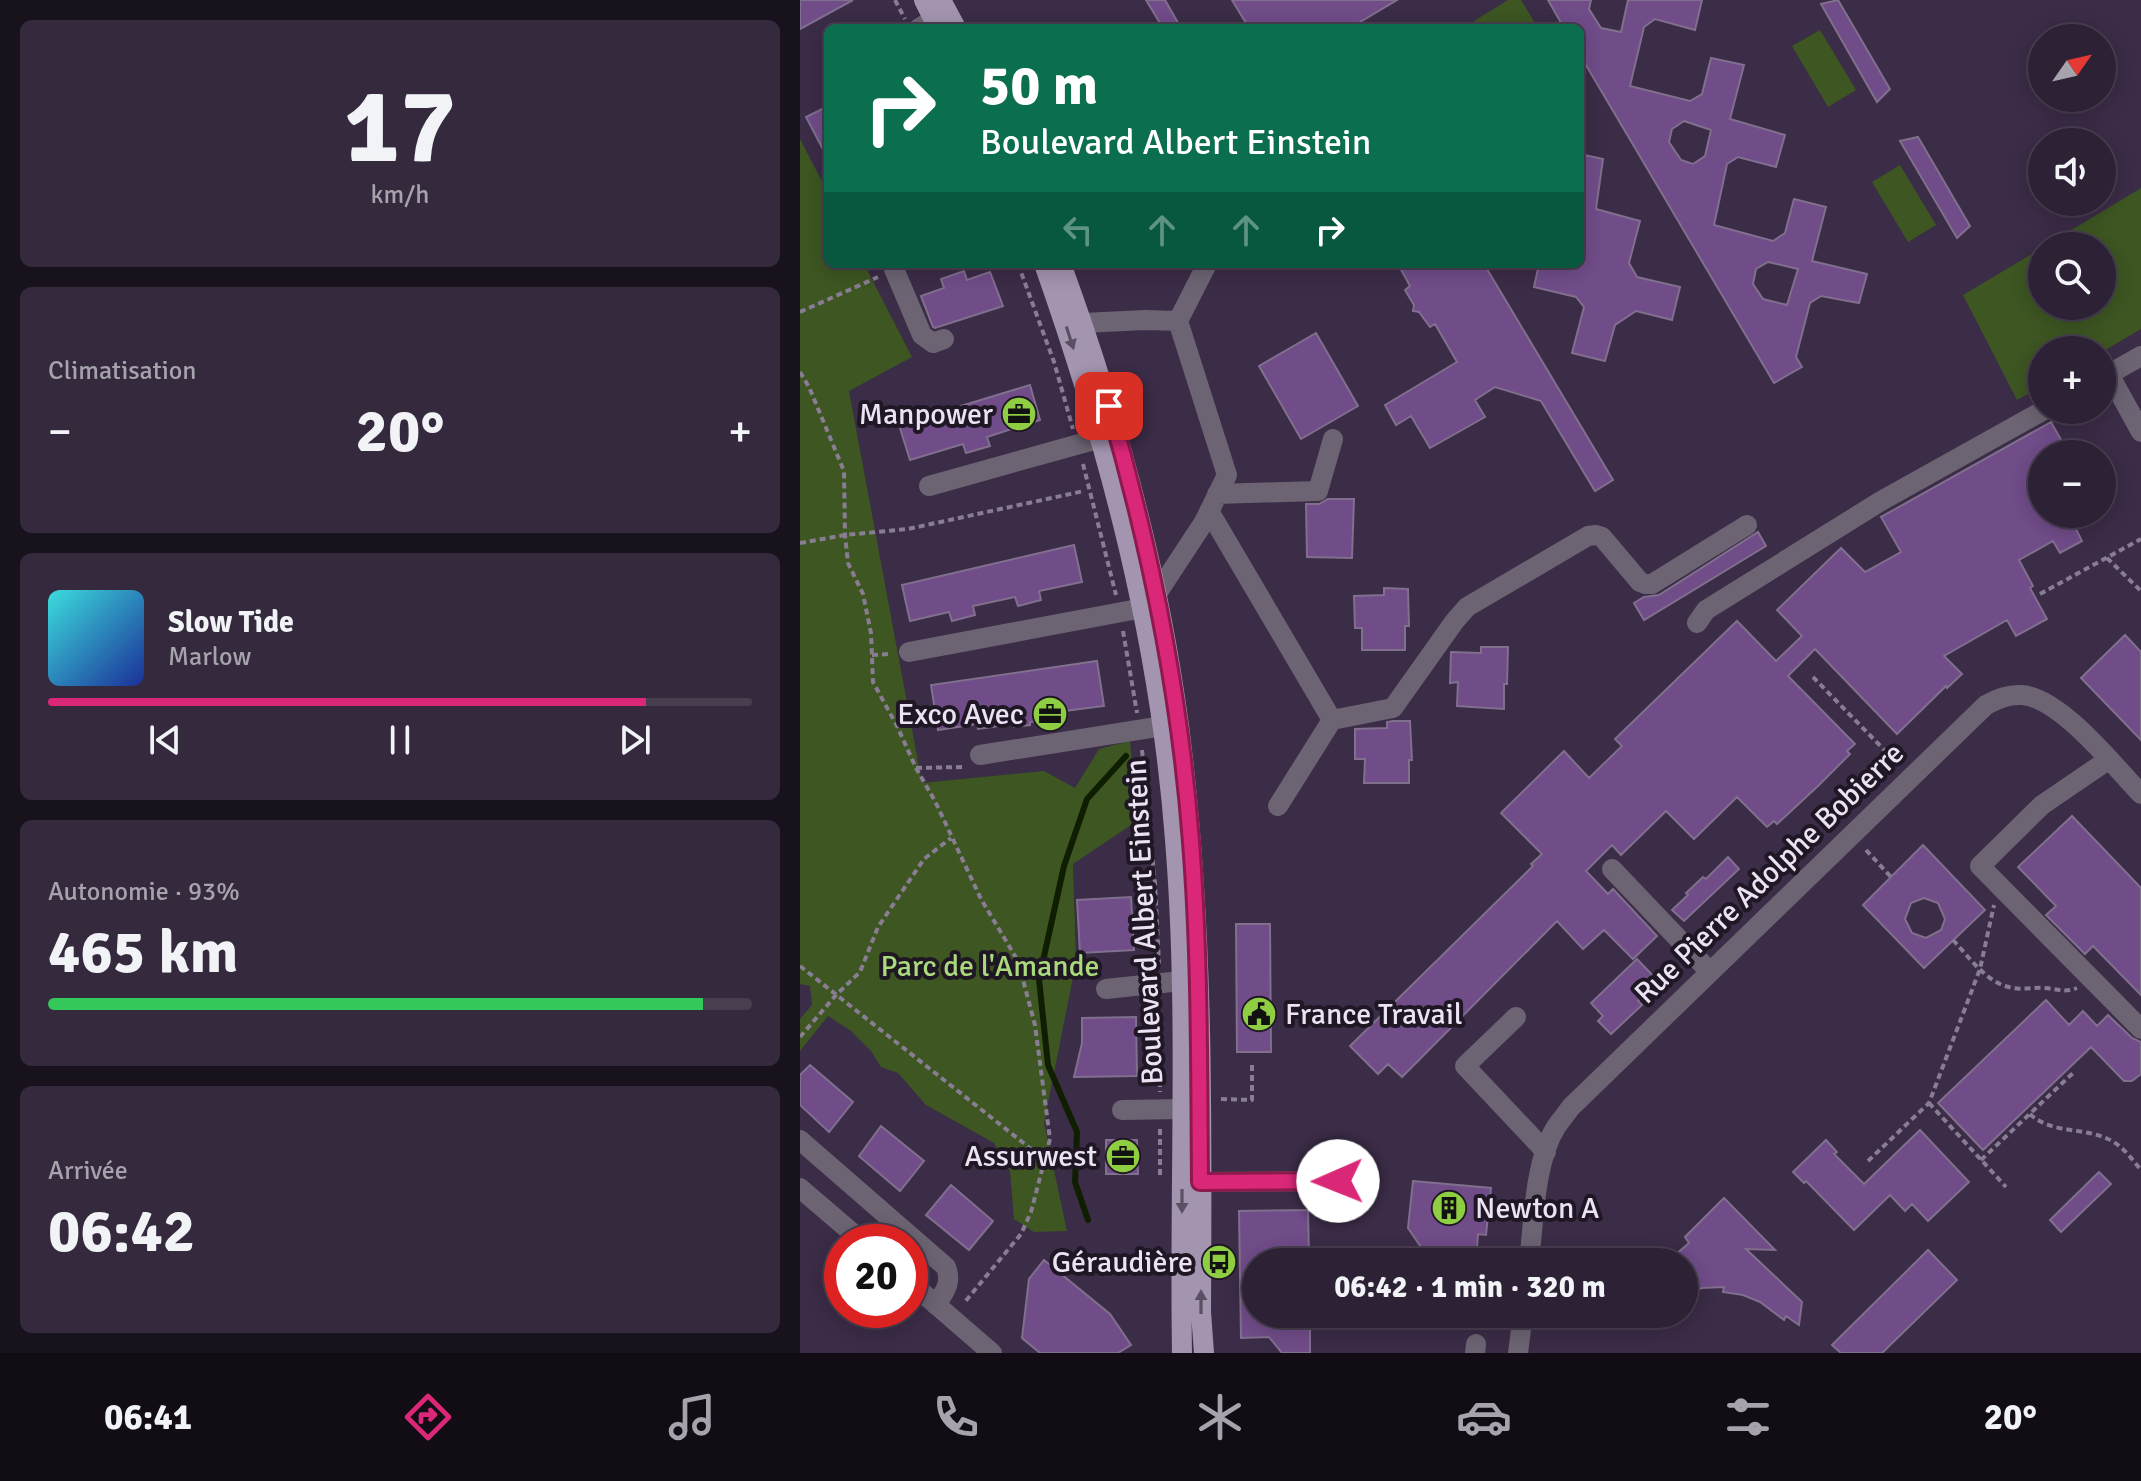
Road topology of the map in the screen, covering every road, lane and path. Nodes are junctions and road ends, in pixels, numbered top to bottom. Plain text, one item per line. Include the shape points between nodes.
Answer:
1 (895, 0) edge
2 (924, 0) edge
3 (933, 19) edge
4 (908, 24) edge
5 (1019, 268) edge
6 (1045, 268) edge
7 (1062, 268) edge
8 (1205, 268) edge
9 (894, 269) joint
10 (800, 312) edge
11 (1178, 321) junction
12 (1083, 323) junction
13 (944, 339) dead end
14 (2141, 356) edge
15 (2116, 370) edge
16 (800, 372) edge
17 (2116, 393) edge
18 (2028, 419) edge
19 (2141, 432) edge
20 (1101, 438) junction
21 (1333, 439) dead end
22 (1078, 445) junction
23 (929, 486) dead end
24 (1084, 491) dead end
25 (1213, 502) junction
26 (1747, 525) dead end
27 (845, 535) junction
28 (2141, 539) edge
29 (800, 543) edge
30 (2107, 558) junction
31 (2141, 591) edge
32 (2040, 594) dead end
33 (1150, 601) junction
34 (1119, 612) junction
35 (1697, 623) dead end
36 (909, 652) dead end
37 (1813, 677) dead end
38 (1332, 720) junction
39 (1163, 726) junction
40 (1140, 730) junction
41 (980, 755) joint
42 (2108, 760) junction
43 (916, 768) junction
44 (1910, 778) junction
45 (2141, 794) edge
46 (1278, 806) dead end
47 (952, 838) junction
48 (1866, 850) dead end
49 (1612, 869) dead end
50 (1891, 877) dead end
51 (2003, 890) junction
52 (1953, 940) dead end
53 (800, 966) edge
54 (1980, 969) junction
55 (1710, 972) junction
56 (1181, 981) junction
57 (2094, 981) junction
58 (1160, 984) junction
59 (1106, 989) dead end
60 (836, 995) junction
61 (1516, 1017) dead end
62 (2141, 1029) edge
63 (800, 1037) edge
64 (1252, 1061) dead end
65 (2073, 1073) dead end
66 (1929, 1103) junction
67 (1191, 1104) junction
68 (1160, 1109) junction
69 (1122, 1110) dead end
70 (2030, 1114) junction
71 (800, 1140) edge
72 (1546, 1152) junction
73 (1045, 1160) junction
74 (1981, 1160) junction
75 (1868, 1161) dead end
76 (2141, 1170) edge
77 (1338, 1181) dead end
78 (1160, 1182) dead end
79 (1200, 1182) junction
80 (2006, 1187) dead end
81 (800, 1188) edge
82 (842, 1224) edge
83 (1531, 1248) edge
84 (928, 1298) edge
85 (963, 1304) dead end
86 (936, 1305) junction
87 (1521, 1328) edge
88 (992, 1353) edge
89 (1182, 1353) edge
90 (1204, 1353) edge
91 (1518, 1353) edge

1 - 4 path
2 - 3 main road
5 - 22 path
6 -> 20 main road, Boulevard Albert Einstein
7 - 12 main road, Boulevard Albert Einstein
8 - 11 street
9 - 10 path
9 - 13 street via 922,335 933,343
11 - 12 street
11 - 25 street via 1227,475
12 - 33 main road, Boulevard Albert Einstein via 1126,464
14 - 15 street
16 - 27 path via 844,471
17 - 19 street
18 - 35 street via 1881,501 1706,610
20 - 22 street
20 - 33 main road, Boulevard Albert Einstein
21 - 25 street via 1318,491
22 - 23 street
22 - 34 path
24 - 27 path via 908,529
25 - 33 street
25 - 38 street
26 - 38 street via 1652,584 1640,582 1602,537 1588,536 1467,607 1393,708
27 - 29 path
27 - 43 path via 848,563 863,594 871,633 873,682
28 - 30 path
30 - 31 path
30 - 32 path
33 - 34 street
33 - 39 main road, Boulevard Albert Einstein
33 - 67 main road, Boulevard Albert Einstein via 1179,725 1191,841 1199,985
34 - 36 street
34 - 40 path
37 - 44 path
38 - 46 street
39 - 40 street
39 - 56 main road, Boulevard Albert Einstein via 1176,841
40 - 41 street
40 - 58 path
41 - 43 path via 962,767
42 - 44 street, Rue Pierre Adolphe Bobierre via 2043,701 2002,696
42 - 45 street, Rue Pierre Adolphe Bobierre
42 - 51 street via 2042,805 1980,866
43 - 47 path
44 - 55 street, Rue Pierre Adolphe Bobierre
47 - 60 path via 924,859 878,927 860,972
47 - 73 path via 1018,961 1035,1025 1050,1139
48 - 50 path
49 - 55 street
51 - 54 path via 1992,907
51 - 57 street
52 - 54 path
53 - 60 path
54 - 57 path via 2010,988 2068,992
54 - 66 path
55 - 72 street, Rue Pierre Adolphe Bobierre via 1571,1107
56 - 58 street
56 - 67 main road, Boulevard Albert Einstein
57 - 62 street
58 - 59 street
58 - 68 path
60 - 63 path
60 - 73 path
61 - 72 street via 1465,1066
64 - 67 path via 1252,1100
65 - 70 path
66 - 74 path
66 - 75 path
67 - 68 street
67 - 79 main road, Boulevard Albert Einstein
67 -> 89 main road, Boulevard Albert Einstein
68 - 69 street
68 - 78 path
70 - 74 path
70 - 76 path via 2047,1125 2110,1139
71 - 86 street via 946,1267 948,1287
72 - 83 street, Rue Pierre Adolphe Bobierre
73 - 85 path via 1021,1234
74 - 80 path
77 - 79 street
90 -> 79 main road, Boulevard Albert Einstein
81 - 82 street
84 - 86 street
86 - 88 street
87 - 91 street

